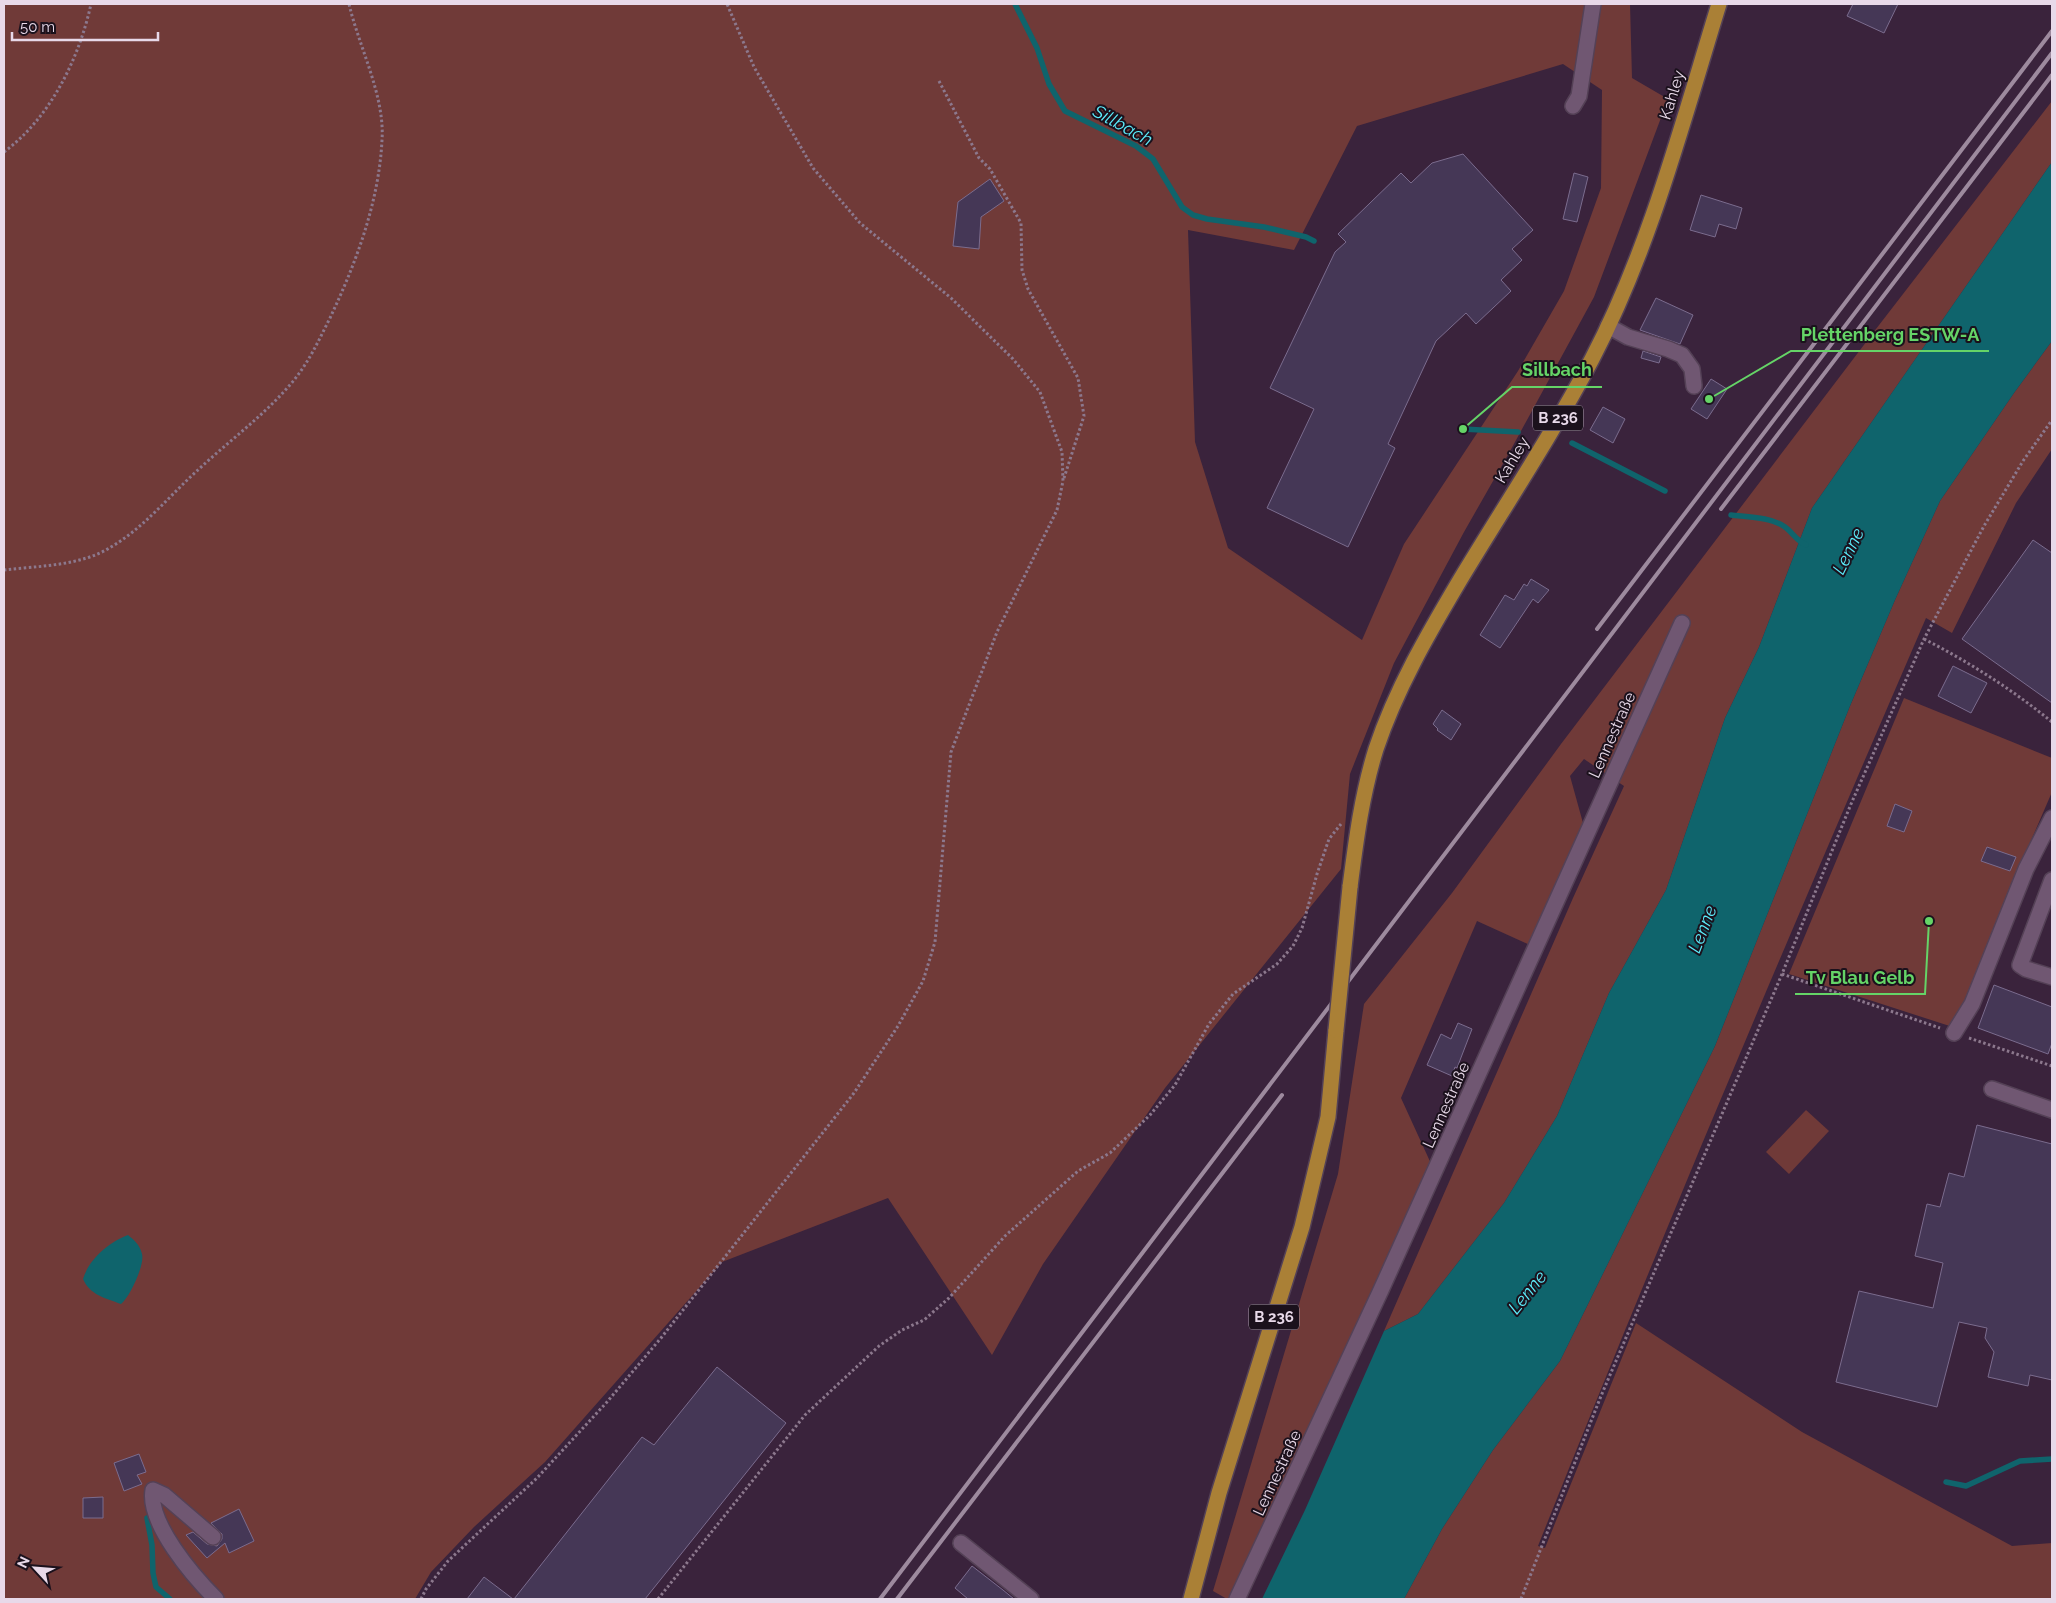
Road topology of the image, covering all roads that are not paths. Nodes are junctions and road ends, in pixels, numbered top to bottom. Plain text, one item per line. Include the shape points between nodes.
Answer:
1 (1593, 4) edge
2 (1719, 4) edge
3 (1573, 106) dead end
4 (1608, 326) junction
5 (1694, 386) dead end
6 (1682, 623) dead end
7 (2052, 818) edge
8 (2052, 880) edge
9 (2052, 977) edge
10 (1954, 1033) road end
11 (1992, 1089) dead end
12 (2052, 1110) edge
13 (213, 1537) dead end
14 (961, 1543) dead end
15 (216, 1599) edge
16 (1031, 1599) edge
17 (1191, 1599) edge
18 (1237, 1599) edge

1 - 3 street via 1580,96
2 - 4 main road, Kahley / B 236 via 1641,251
4 - 5 street via 1628,337 1682,356 1692,369
4 - 17 main road, Kahley / B 236, bridge via 1573,393 1428,634 1408,671 1376,750 1359,814 1328,1117 1302,1227 1219,1494
6 - 18 street, Lennestraße via 1381,1290
7 - 10 street via 2026,869 1972,1004
8 - 9 street via 2020,965 2026,970
11 - 12 street
13 - 15 street via 154,1490 152,1499 159,1523 193,1576
14 - 16 street

